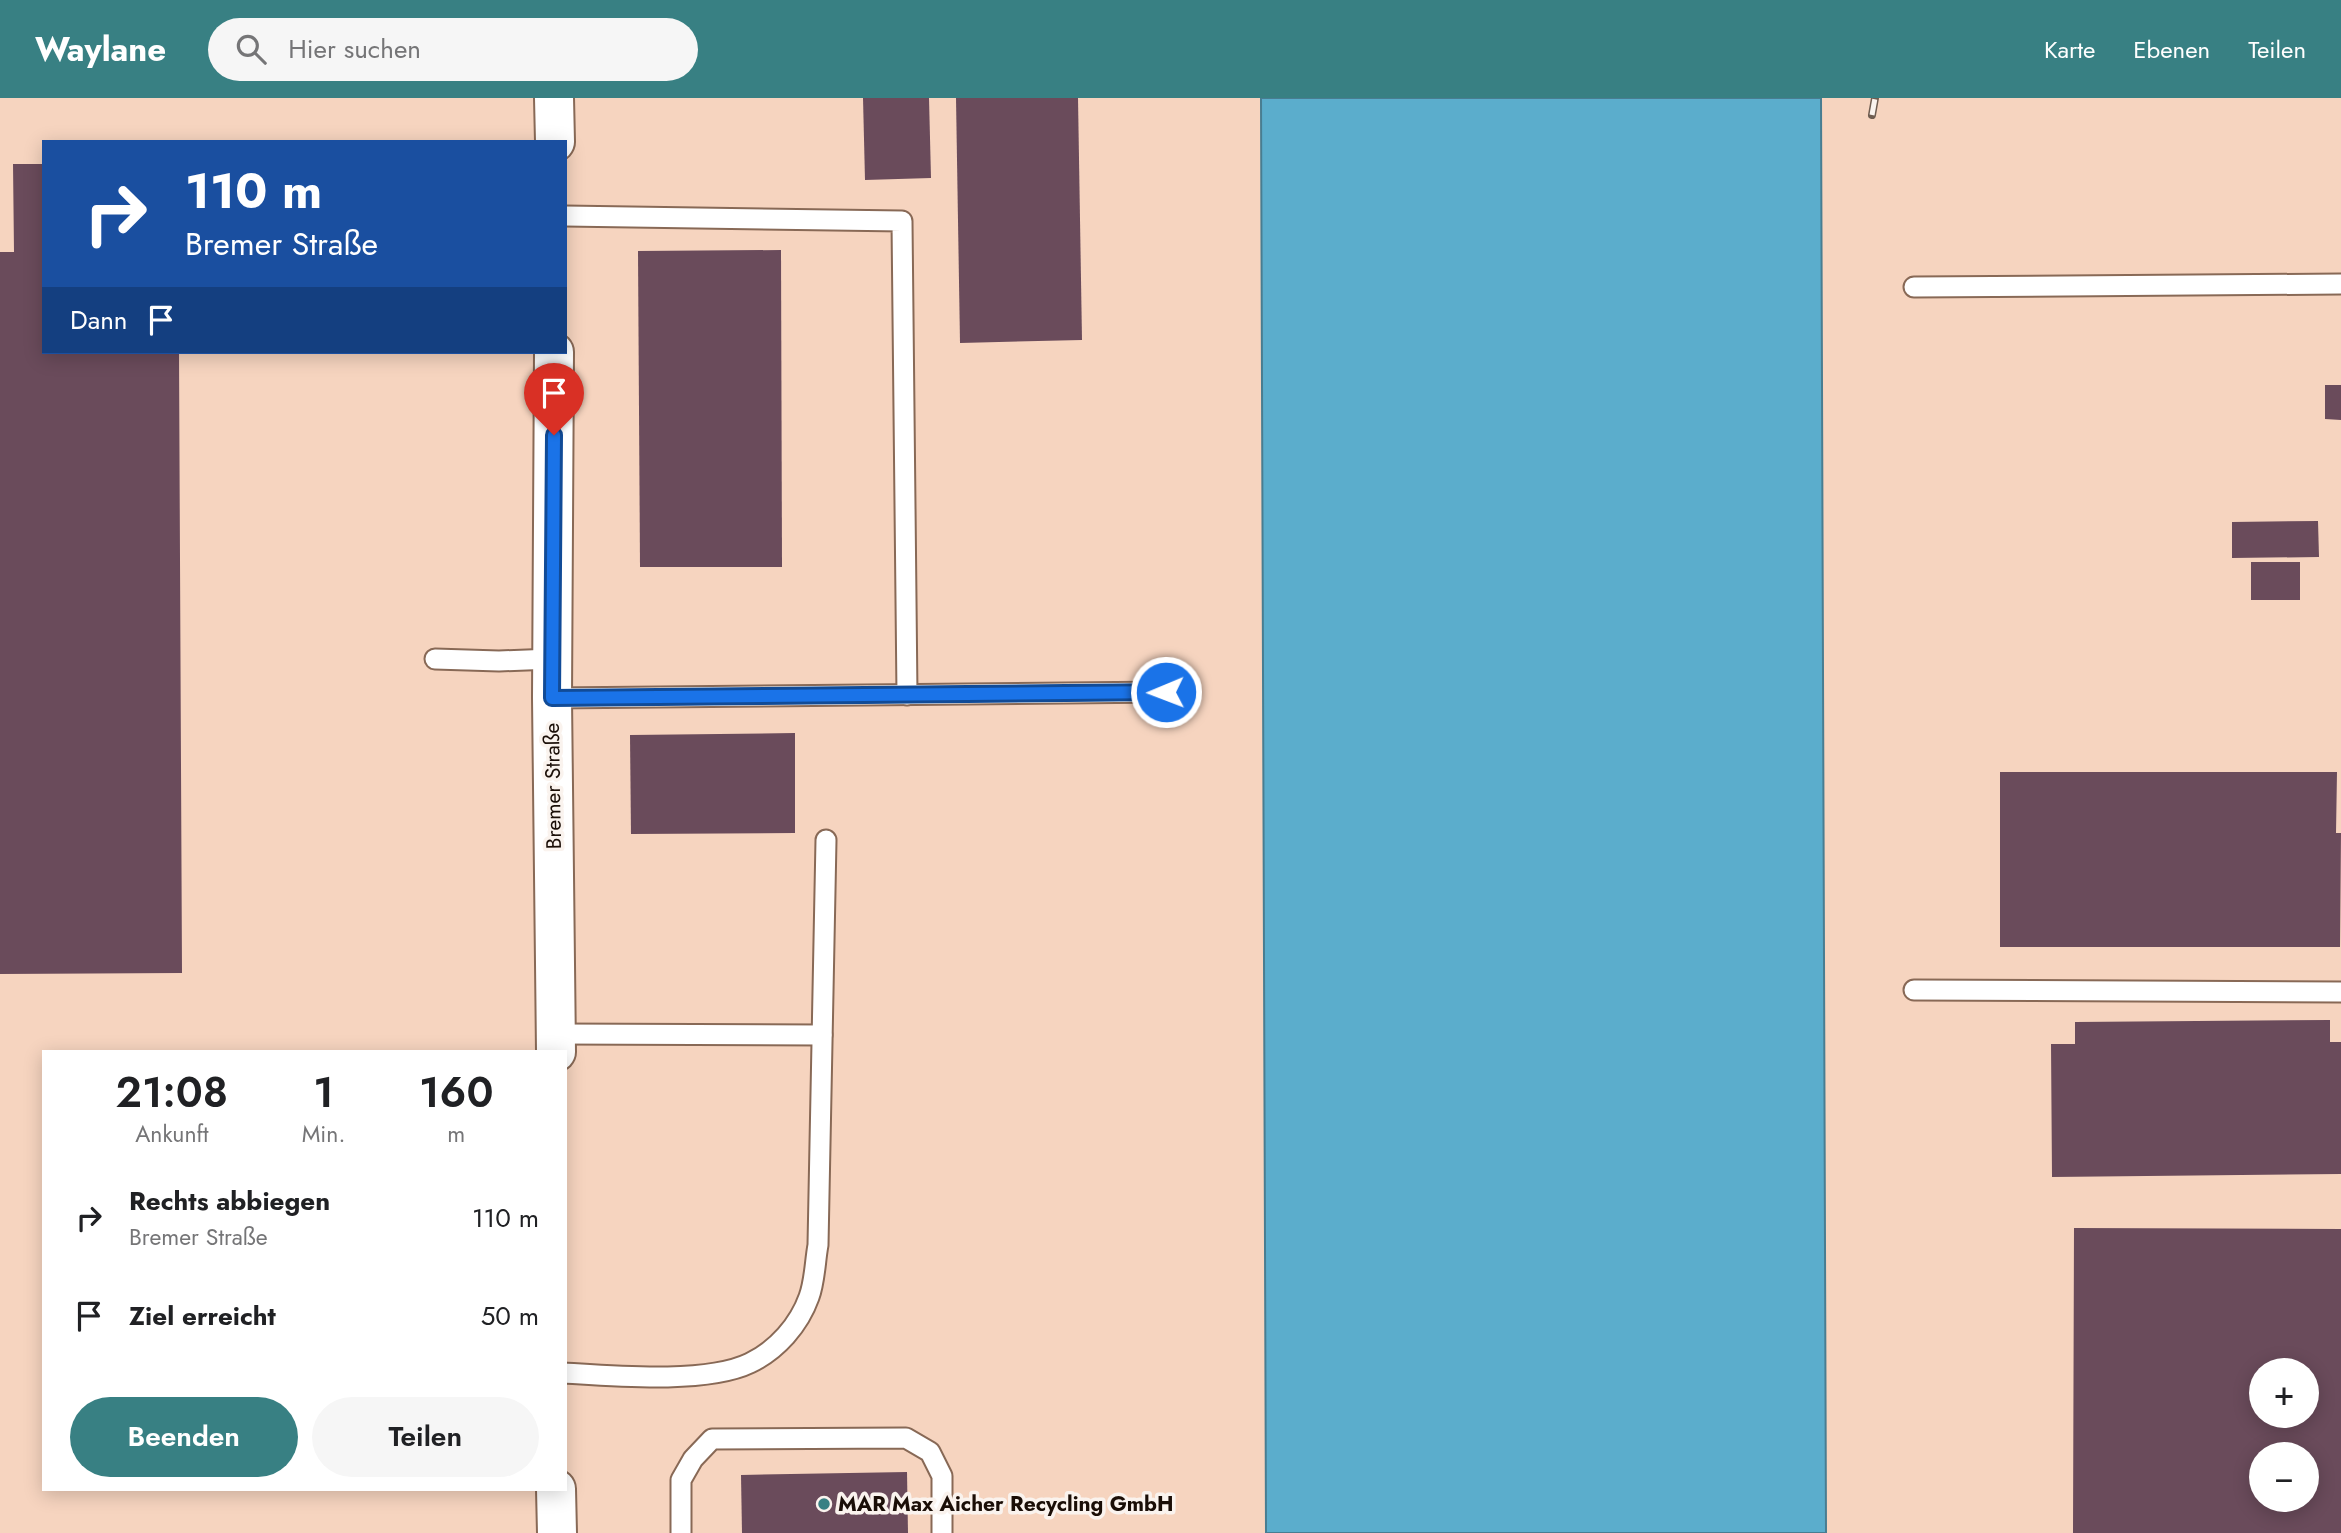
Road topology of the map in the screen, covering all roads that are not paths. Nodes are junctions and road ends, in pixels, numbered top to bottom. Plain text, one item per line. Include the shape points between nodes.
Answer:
1 (554, 98) edge
2 (555, 140) edge
3 (567, 216) edge
4 (2341, 284) edge
5 (1914, 287) dead end
6 (554, 354) edge
7 (435, 659) dead end
8 (552, 659) junction
9 (1166, 692) dead end
10 (907, 695) junction
11 (552, 698) junction
12 (826, 840) dead end
13 (1914, 989) dead end
14 (2341, 992) edge
15 (822, 1035) junction
16 (555, 1043) edge
17 (567, 1373) edge
18 (556, 1491) edge
19 (557, 1533) edge
20 (681, 1533) edge
21 (942, 1533) edge

1 - 2 street
3 - 10 lane via 902,220
4 - 5 lane
6 - 8 street, Bremer Straße
7 - 8 lane
8 - 11 street, Bremer Straße
9 - 10 lane
10 - 11 lane
11 - 16 street, Bremer Straße
12 - 15 lane
13 - 14 lane
15 - 16 lane
15 - 17 lane via 818,1245 809,1297 783,1341 749,1364 704,1375
18 - 19 street
20 - 21 lane via 681,1480 712,1439 906,1438 930,1452 942,1476

